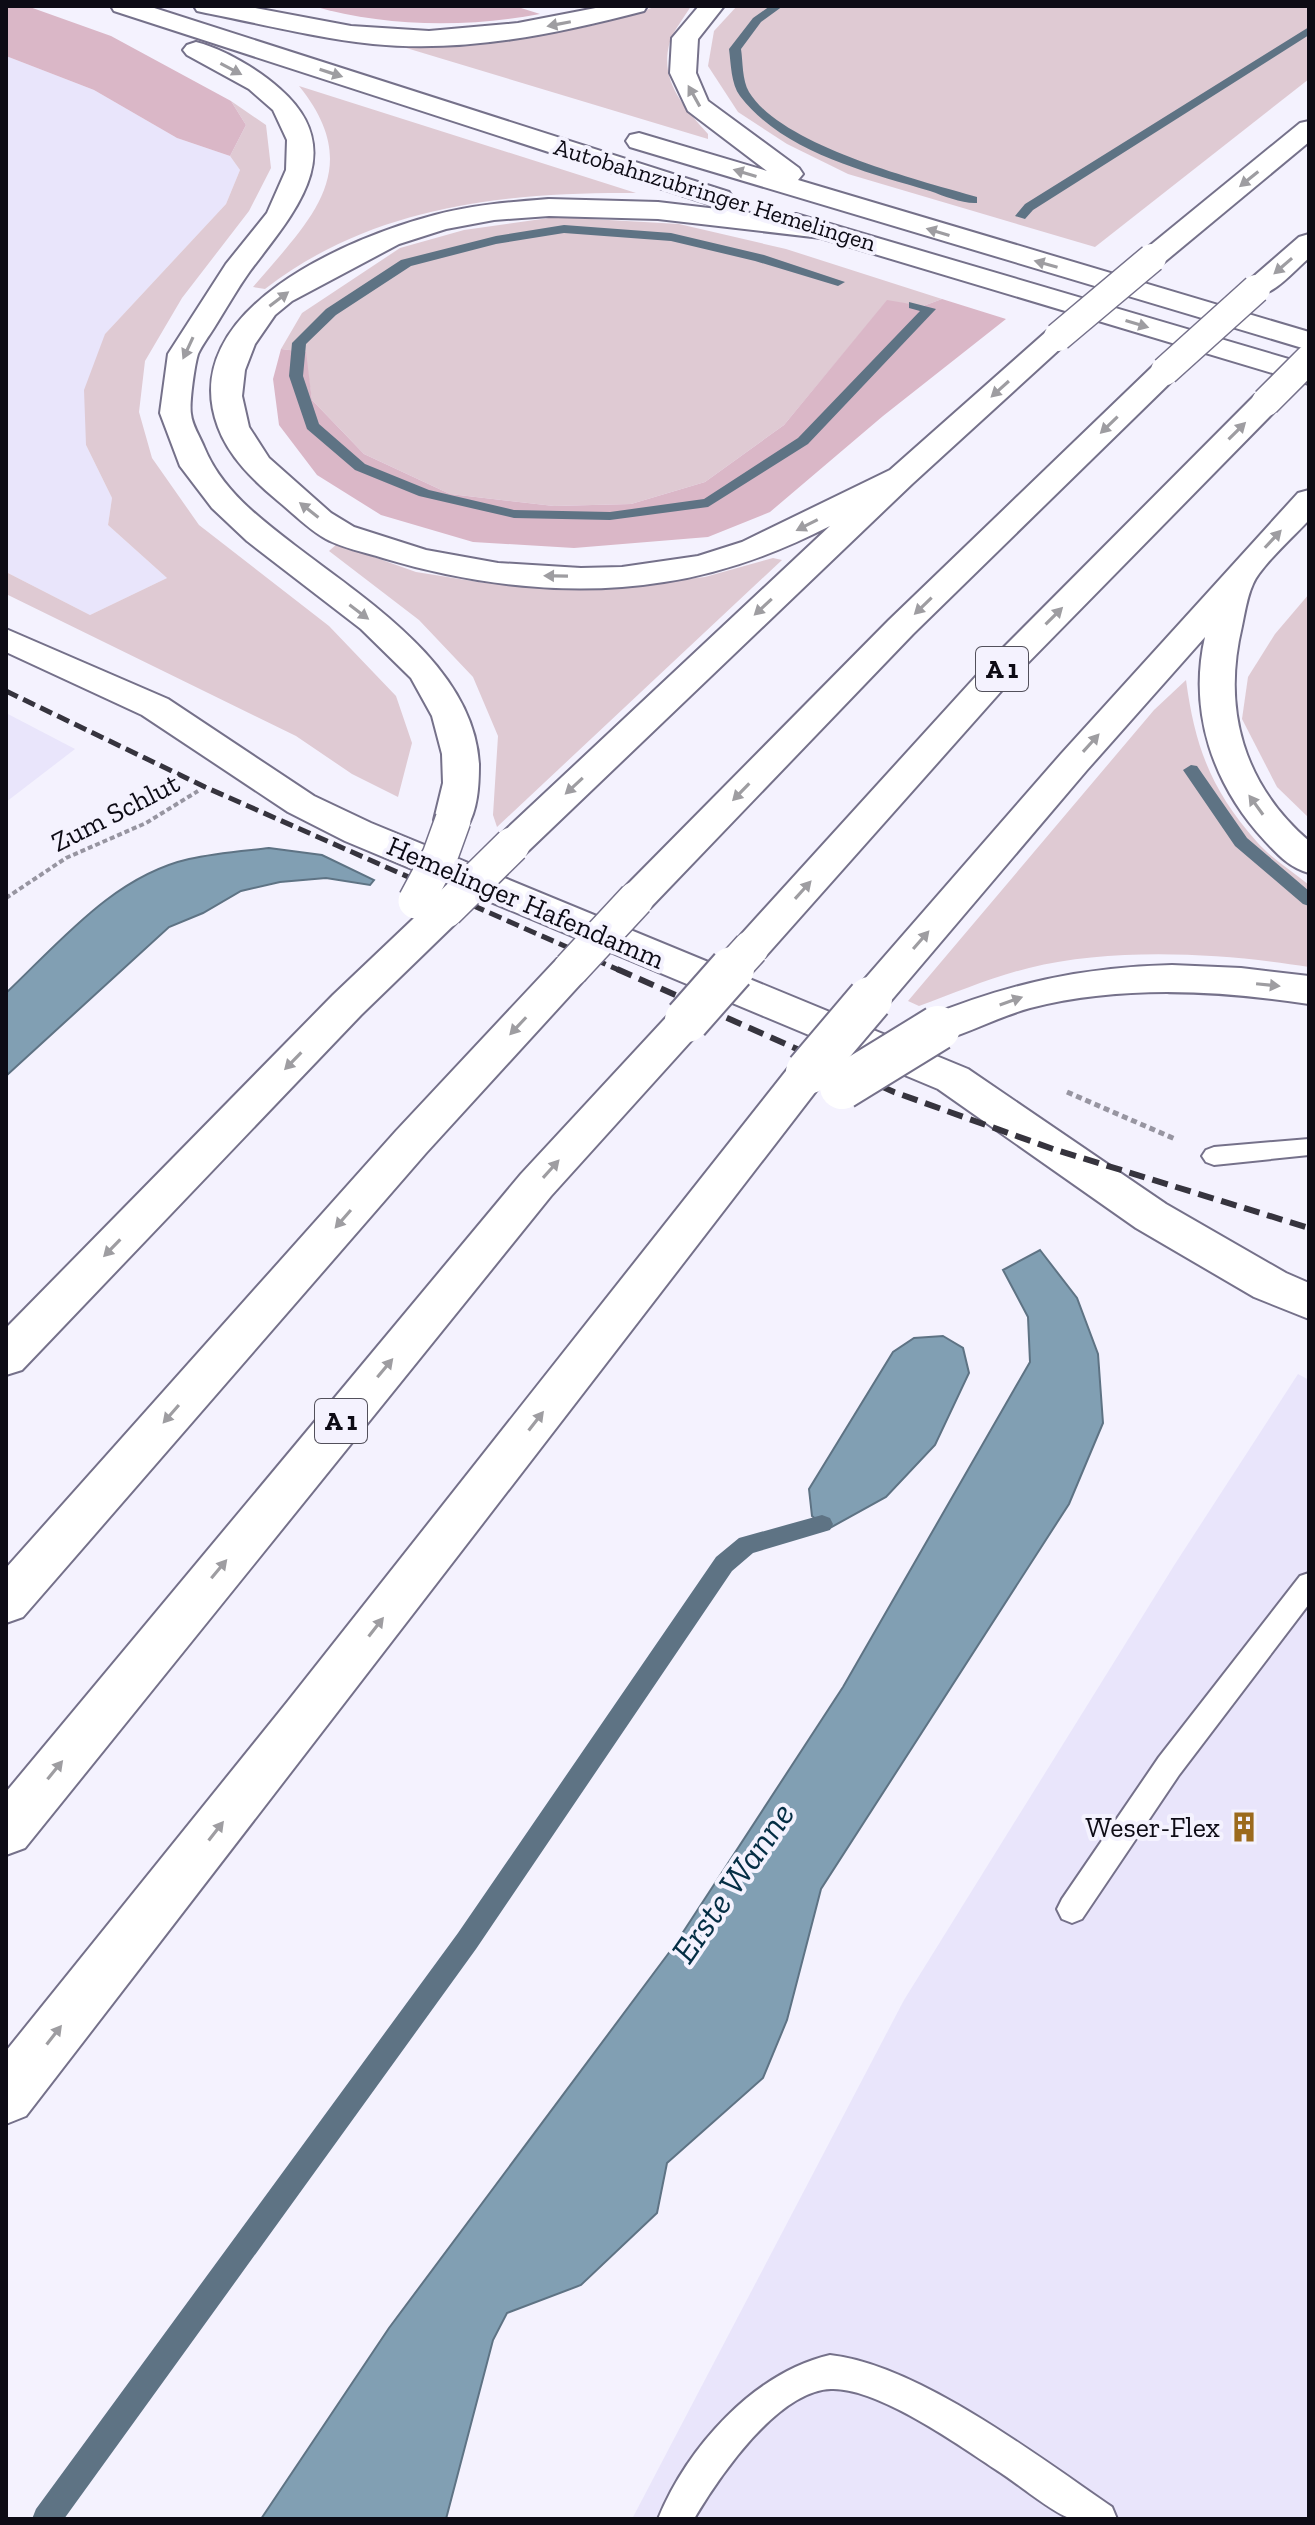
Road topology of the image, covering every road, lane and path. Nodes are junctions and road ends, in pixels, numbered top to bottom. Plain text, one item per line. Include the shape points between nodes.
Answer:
1 (113, 6) edge
2 (123, 6) edge
3 (206, 6) edge
4 (635, 6) edge
5 (712, 6) edge
6 (388, 63) dead end
7 (1309, 129) edge
8 (617, 134) dead end
9 (820, 196) junction
10 (821, 230) junction
11 (1309, 243) edge
12 (1309, 341) edge
13 (1309, 359) edge
14 (1309, 375) edge
15 (901, 477) junction
16 (1309, 500) edge
17 (1238, 578) junction
18 (6, 639) edge
19 (244, 764) junction
20 (1309, 861) edge
21 (6, 898) edge
22 (431, 905) junction
23 (1309, 990) edge
24 (825, 1080) junction
25 (1309, 1147) edge
26 (1214, 1156) dead end
27 (1309, 1302) edge
28 (6, 1357) edge
29 (1309, 1584) edge
30 (6, 1602) edge
31 (6, 1831) edge
32 (1072, 1909) dead end
33 (6, 2096) edge
34 (675, 2519) edge
35 (1100, 2519) edge

1 -> 22 main road, bridge via 258,83 284,106 300,140 300,170 280,215 236,270 183,354 175,413 196,466 223,501 373,622 425,672 450,716 461,783
2 -> 10 main road, Autobahnzubringer Hemelingen
4 -> 3 main road via 511,33 457,38 396,38
3 - 6 main road
9 -> 5 main road via 697,105 683,73 685,38
7 -> 15 main road, bridge via 1058,337
9 -> 8 main road, Autobahnzubringer Hemelingen
12 -> 9 main road, Autobahnzubringer Hemelingen
10 -> 14 main road, Autobahnzubringer Hemelingen
15 -> 10 main road via 765,546 700,565 620,577 507,575 425,562 337,531 270,480 241,447 226,395 249,330 274,300 389,237 459,218 530,209 641,208
11 -> 30 main road, bridge via 1165,371 901,627 636,899 411,1142
31 -> 13 main road, A 1, bridge via 536,1185 1000,671
15 -> 22 main road, bridge via 512,845
17 -> 16 main road
20 -> 17 main road via 1252,801 1225,750 1214,687
24 -> 17 main road, bridge via 870,999
18 - 19 main road, Hemelinger Hafendamm via 155,707
19 - 21 path, Zum Schlut via 146,823 66,858
19 - 27 main road, Hemelinger Hafendamm via 301,804 358,832 953,1079 1151,1216
22 -> 28 main road via 347,1005
24 -> 23 main road, bridge via 938,1028 1035,993 1194,976
33 -> 24 main road via 747,1149
25 - 26 lane
29 - 32 lane via 1169,1766
34 - 35 lane via 732,2439 775,2395 832,2372 887,2386

